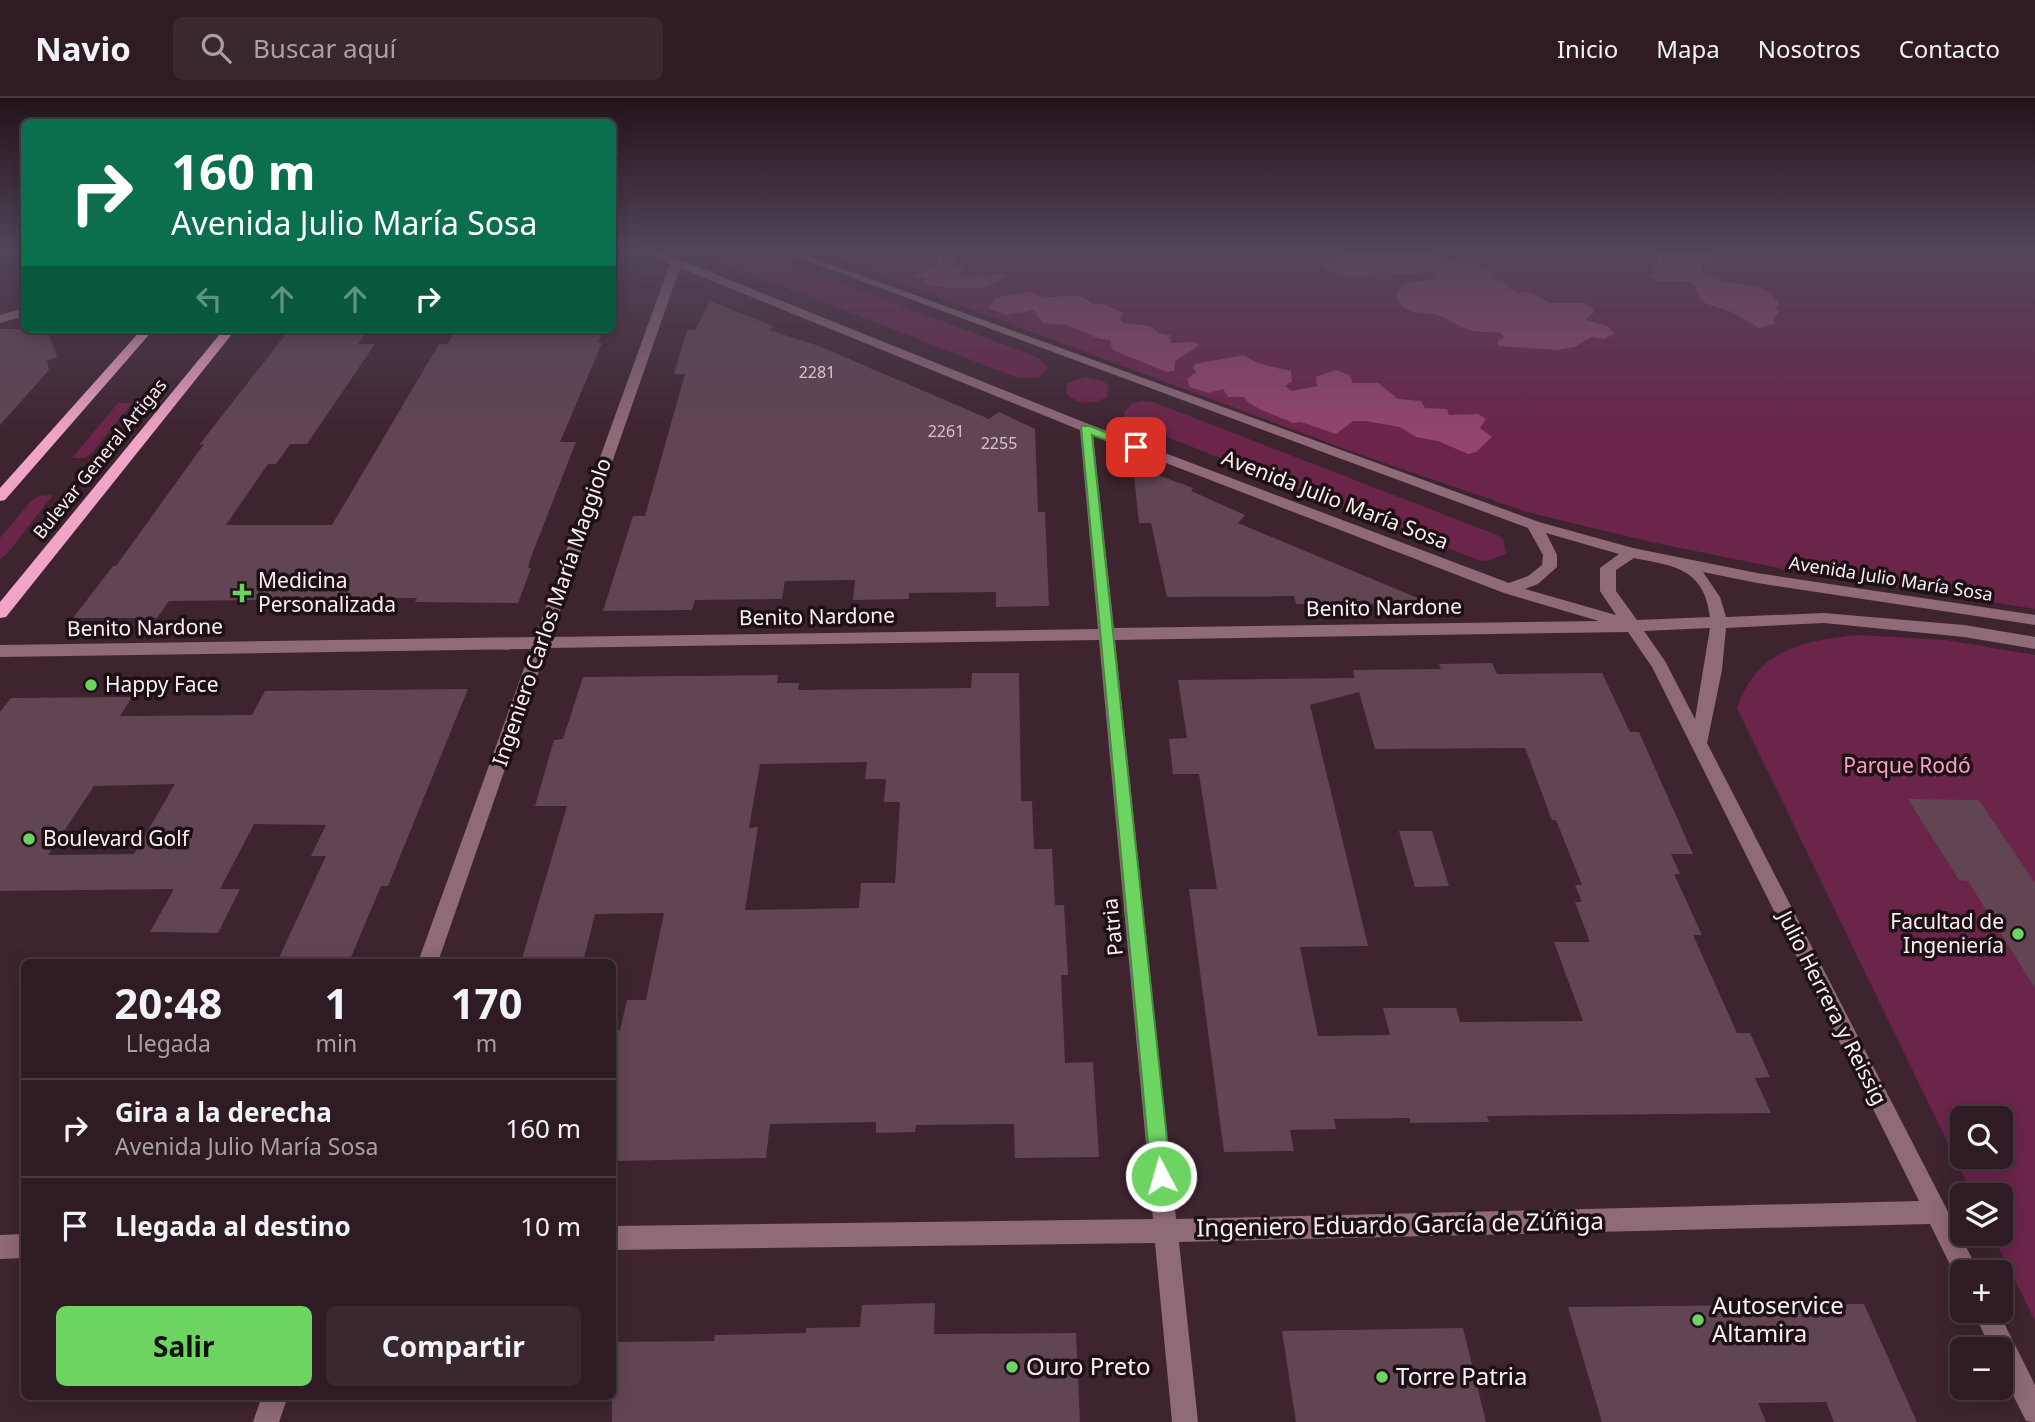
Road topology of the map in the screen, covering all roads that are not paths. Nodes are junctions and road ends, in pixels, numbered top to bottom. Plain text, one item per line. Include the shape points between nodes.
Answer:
1 (18, 314) edge
2 (658, 314) edge
3 (804, 314) edge
4 (957, 314) edge
5 (0, 319) edge
6 (144, 333) edge
7 (227, 333) edge
8 (1086, 428) junction
9 (0, 497) edge
10 (1534, 525) junction
11 (1632, 553) junction
12 (1686, 563) junction
13 (1509, 589) junction
14 (0, 613) edge
15 (2035, 620) edge
16 (1721, 623) junction
17 (1635, 626) junction
18 (1107, 633) junction
19 (541, 642) junction
20 (2035, 643) edge
21 (0, 652) edge
22 (1699, 742) junction
23 (429, 959) edge
24 (1935, 1212) junction
25 (1167, 1231) junction
26 (616, 1238) edge
27 (21, 1246) edge
28 (0, 1247) edge
29 (1961, 1260) edge
30 (1991, 1323) edge
31 (274, 1400) edge
32 (2035, 1412) edge
33 (266, 1422) edge
34 (1185, 1422) edge

1 - 5 street
2 - 19 street, Ingeniero Carlos María Maggiolo
3 - 8 street, Avenida Julio María Sosa
4 - 10 street, Avenida Julio María Sosa
6 - 9 main road
7 - 14 main road, Bulevar General Artigas
8 - 13 street, Avenida Julio María Sosa
8 - 18 street, Patria
10 - 11 street, Avenida Julio María Sosa
10 - 13 street via 1550,555 1549,567 1533,580
11 - 12 street, Avenida Julio María Sosa
11 - 17 street, Julio Herrera y Reissig via 1608,568 1606,577 1608,591
12 - 15 street, Avenida Julio María Sosa
12 - 16 street via 1715,601
13 - 17 street, Avenida Julio María Sosa
16 - 17 street, Avenida Julio María Sosa
16 - 20 street, Avenida Julio María Sosa via 1824,618
16 - 22 street
17 - 18 street, Benito Nardone
17 - 22 street, Julio Herrera y Reissig
18 - 19 street, Benito Nardone
18 - 25 street, Patria
19 - 21 street, Benito Nardone
19 - 23 street, Ingeniero Carlos María Maggiolo
22 - 24 street, Julio Herrera y Reissig
24 - 25 street, Ingeniero Eduardo García de Zúñiga
24 - 29 street, Julio Herrera y Reissig
25 - 26 street, Ingeniero Eduardo García de Zúñiga
25 - 34 street, Patria
27 - 28 street
30 - 32 street
31 - 33 street

